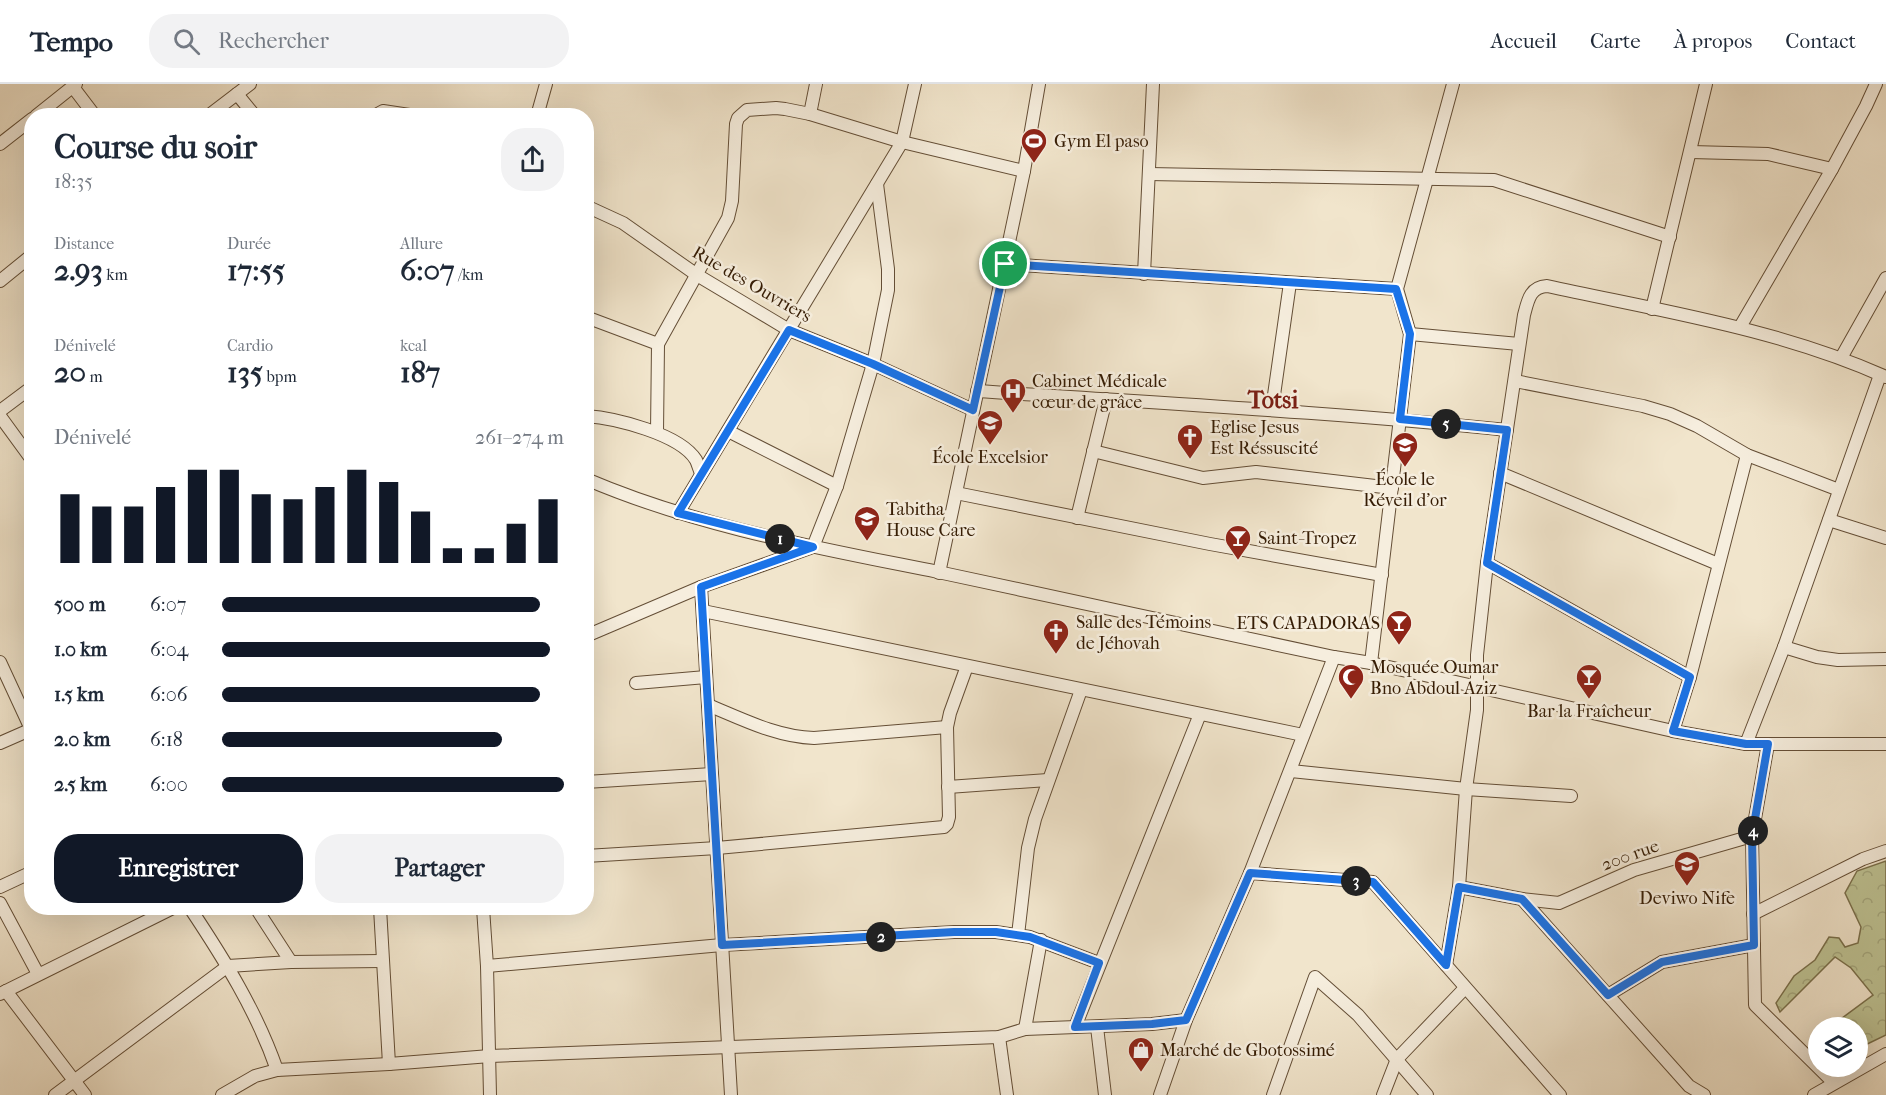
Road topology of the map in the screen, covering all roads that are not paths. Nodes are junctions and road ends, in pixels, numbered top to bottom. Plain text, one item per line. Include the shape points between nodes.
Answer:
1 (250, 84) edge
2 (546, 84) edge
3 (816, 84) edge
4 (915, 84) edge
5 (1039, 84) edge
6 (1153, 84) edge
7 (1453, 84) edge
8 (1706, 84) edge
9 (1876, 84) edge
10 (75, 86) edge
11 (237, 94) junction
12 (46, 108) edge
13 (90, 108) edge
14 (219, 108) edge
15 (248, 108) edge
16 (539, 108) edge
17 (810, 114) junction
18 (24, 125) edge
19 (902, 142) junction
20 (0, 144) edge
21 (1691, 152) junction
22 (1832, 168) junction
23 (1024, 171) junction
24 (1149, 174) junction
25 (1428, 179) junction
26 (877, 184) junction
27 (594, 210) edge
28 (1670, 237) junction
29 (24, 262) edge
30 (1005, 264) junction
31 (1144, 274) junction
32 (697, 275) junction
33 (1886, 278) edge
34 (0, 281) edge
35 (1290, 284) junction
36 (1396, 289) junction
37 (1652, 309) junction
38 (594, 320) edge
39 (1740, 327) junction
40 (789, 330) junction
41 (1410, 334) junction
42 (658, 344) junction
43 (1520, 344) junction
44 (1841, 358) junction
45 (873, 364) junction
46 (1883, 376) edge
47 (1515, 381) junction
48 (977, 391) junction
49 (24, 393) edge
50 (1106, 399) junction
51 (1272, 409) junction
52 (973, 410) junction
53 (0, 411) edge
54 (0, 416) edge
55 (594, 417) edge
56 (1400, 419) junction
57 (1507, 430) junction
58 (728, 431) junction
59 (657, 432) junction
60 (24, 449) edge
61 (1093, 451) junction
62 (1747, 455) junction
63 (701, 473) junction
64 (1500, 473) junction
65 (594, 482) edge
66 (837, 486) junction
67 (1392, 488) junction
68 (1839, 490) junction
69 (956, 493) junction
70 (678, 513) junction
71 (1077, 518) junction
72 (1829, 520) junction
73 (1886, 538) edge
74 (813, 547) junction
75 (1487, 563) junction
76 (1718, 564) junction
77 (939, 573) junction
78 (1382, 575) junction
79 (701, 587) junction
80 (703, 611) junction
81 (594, 633) edge
82 (1784, 647) junction
83 (1885, 655) edge
84 (1334, 657) junction
85 (0, 662) edge
86 (1371, 663) junction
87 (967, 666) junction
88 (706, 677) junction
89 (1690, 677) junction
90 (636, 683) dead end
91 (1478, 688) junction
92 (1081, 690) junction
93 (708, 705) junction
94 (24, 714) edge
95 (1200, 714) junction
96 (947, 727) junction
97 (1673, 731) junction
98 (24, 732) edge
99 (1303, 735) junction
100 (0, 743) edge
101 (1746, 744) junction
102 (1768, 744) junction
103 (1886, 744) edge
104 (1291, 771) junction
105 (712, 774) junction
106 (1048, 780) junction
107 (594, 781) edge
108 (948, 787) junction
109 (1466, 789) junction
110 (1571, 796) dead end
111 (1752, 836) junction
112 (717, 848) junction
113 (1886, 851) edge
114 (594, 856) edge
115 (1250, 873) junction
116 (24, 876) edge
117 (0, 887) edge
118 (1459, 887) junction
119 (1522, 899) junction
120 (0, 903) edge
121 (1753, 914) junction
122 (159, 915) edge
123 (195, 915) edge
124 (261, 915) edge
125 (380, 915) edge
126 (483, 915) edge
127 (1018, 935) junction
128 (1041, 940) junction
129 (722, 945) junction
130 (1754, 945) junction
131 (382, 961) junction
132 (291, 962) junction
133 (1099, 963) junction
134 (1446, 965) junction
135 (228, 966) junction
136 (487, 966) junction
137 (38, 974) junction
138 (1465, 988) junction
139 (3, 992) edge
140 (1608, 995) junction
141 (1186, 1020) junction
142 (1075, 1027) junction
143 (1097, 1027) junction
144 (1025, 1029) junction
145 (999, 1038) junction
146 (728, 1048) junction
147 (1886, 1054) edge
148 (490, 1056) junction
149 (1397, 1059) junction
150 (388, 1064) junction
151 (277, 1070) junction
152 (74, 1081) junction
153 (1834, 1083) junction
154 (55, 1095) edge
155 (85, 1095) edge
156 (222, 1095) edge
157 (490, 1095) edge
158 (731, 1095) edge
159 (1007, 1095) edge
160 (1105, 1095) edge
161 (1160, 1095) edge
162 (1273, 1095) edge
163 (1383, 1095) edge
164 (1427, 1095) edge
165 (1560, 1095) edge
166 (1704, 1095) edge
167 (1814, 1095) edge

1 - 11 street
2 - 16 street
3 - 17 street
4 - 19 street
5 - 23 street
6 - 24 street
7 - 25 street
8 - 21 street
9 - 22 street
10 - 12 street
10 - 13 street
11 - 14 street
11 - 15 street
17 - 19 street
17 - 32 street via 776,108 747,110 738,118 728,218
18 - 20 street
19 - 23 street
19 - 26 street
21 - 22 street via 1768,154
21 - 28 street
22 - 39 street
23 - 30 street
24 - 25 street
24 - 31 street
25 - 28 street via 1501,182
25 - 36 street
26 - 40 street
26 - 45 street via 888,290
27 - 32 street, Rue des Ouvriers via 623,224
28 - 37 street
29 - 34 street
30 - 31 street
30 - 48 street
31 - 35 street
32 - 40 street, Rue des Ouvriers
32 - 42 street
33 - 44 street
35 - 36 street
35 - 51 street
36 - 41 street
37 - 39 street
37 - 43 street via 1539,287 1529,297
38 - 42 street
39 - 44 street
40 - 45 street, Rue des Ouvriers
40 - 58 street
41 - 43 street
41 - 56 street
42 - 59 street
43 - 47 street
44 - 46 street
45 - 52 street, Rue des Ouvriers
45 - 66 street
46 - 68 street
47 - 57 street
47 - 62 street via 1670,414
48 - 50 street
48 - 52 street
49 - 53 street
50 - 51 street
50 - 61 street
51 - 56 street
52 - 69 street
54 - 60 street
55 - 59 street
56 - 57 street
56 - 67 street
57 - 64 street
58 - 63 street
58 - 66 street
59 - 63 street via 691,454
61 - 67 street via 1203,478 1256,472
61 - 71 street
62 - 68 street
62 - 76 street
63 - 70 street
64 - 75 street
64 - 76 street
65 - 70 street
66 - 74 street
67 - 78 street
68 - 72 street
69 - 71 street
69 - 77 street
70 - 74 street
71 - 78 street
72 - 73 street
72 - 82 street
74 - 77 street
74 - 79 street
75 - 89 street
75 - 91 street
76 - 89 street
77 - 84 street
78 - 86 street
79 - 80 street
79 - 81 street
80 - 87 street
80 - 88 street
82 - 83 street via 1838,660
82 - 101 street
84 - 86 street
84 - 99 street
85 - 94 street
86 - 91 street
87 - 92 street
87 - 96 street
88 - 90 street
88 - 93 street
89 - 97 street
91 - 97 street
91 - 109 street
92 - 95 street
92 - 106 street
93 - 96 street via 800,738
93 - 105 street
95 - 99 street
95 - 133 street
96 - 108 street
97 - 101 street
98 - 100 street
99 - 104 street
101 - 102 street
102 - 103 street
102 - 111 street
104 - 109 street
104 - 115 street
105 - 107 street
105 - 112 street
106 - 108 street
106 - 127 street via 1028,848
108 - 112 street via 949,817 944,827
109 - 110 street
109 - 118 street
111 - 119 street, 200 rue via 1634,870 1559,903
111 - 121 street
112 - 114 street
112 - 129 street
113 - 121 street
115 - 134 street via 1373,882
115 - 141 street
116 - 117 street
118 - 119 street, 200 rue
118 - 134 street
119 - 140 street
120 - 137 street
121 - 130 street
122 - 137 street
123 - 135 street
124 - 132 street
125 - 131 street
126 - 136 street
127 - 128 street
127 - 129 street via 954,932
128 - 133 street
128 - 144 street
129 - 136 street
129 - 146 street
130 - 140 street via 1662,962
130 - 153 street via 1755,1005
131 - 132 street
131 - 150 street
132 - 135 street
133 - 142 street
134 - 138 street
135 - 151 street via 270,1048
135 - 152 street
136 - 148 street
137 - 139 street
138 - 149 street
138 - 165 street
139 - 152 street
140 - 166 street via 1689,1086
141 - 143 street
141 - 161 street
142 - 143 street
142 - 144 street
143 - 160 street
144 - 145 street
145 - 146 street
145 - 159 street
146 - 148 street
146 - 158 street
147 - 153 street
148 - 150 street
148 - 157 street
149 - 162 street via 1358,1015 1315,977
149 - 163 street
149 - 164 street
150 - 151 street
151 - 156 street via 255,1076
152 - 154 street
152 - 155 street
153 - 167 street

